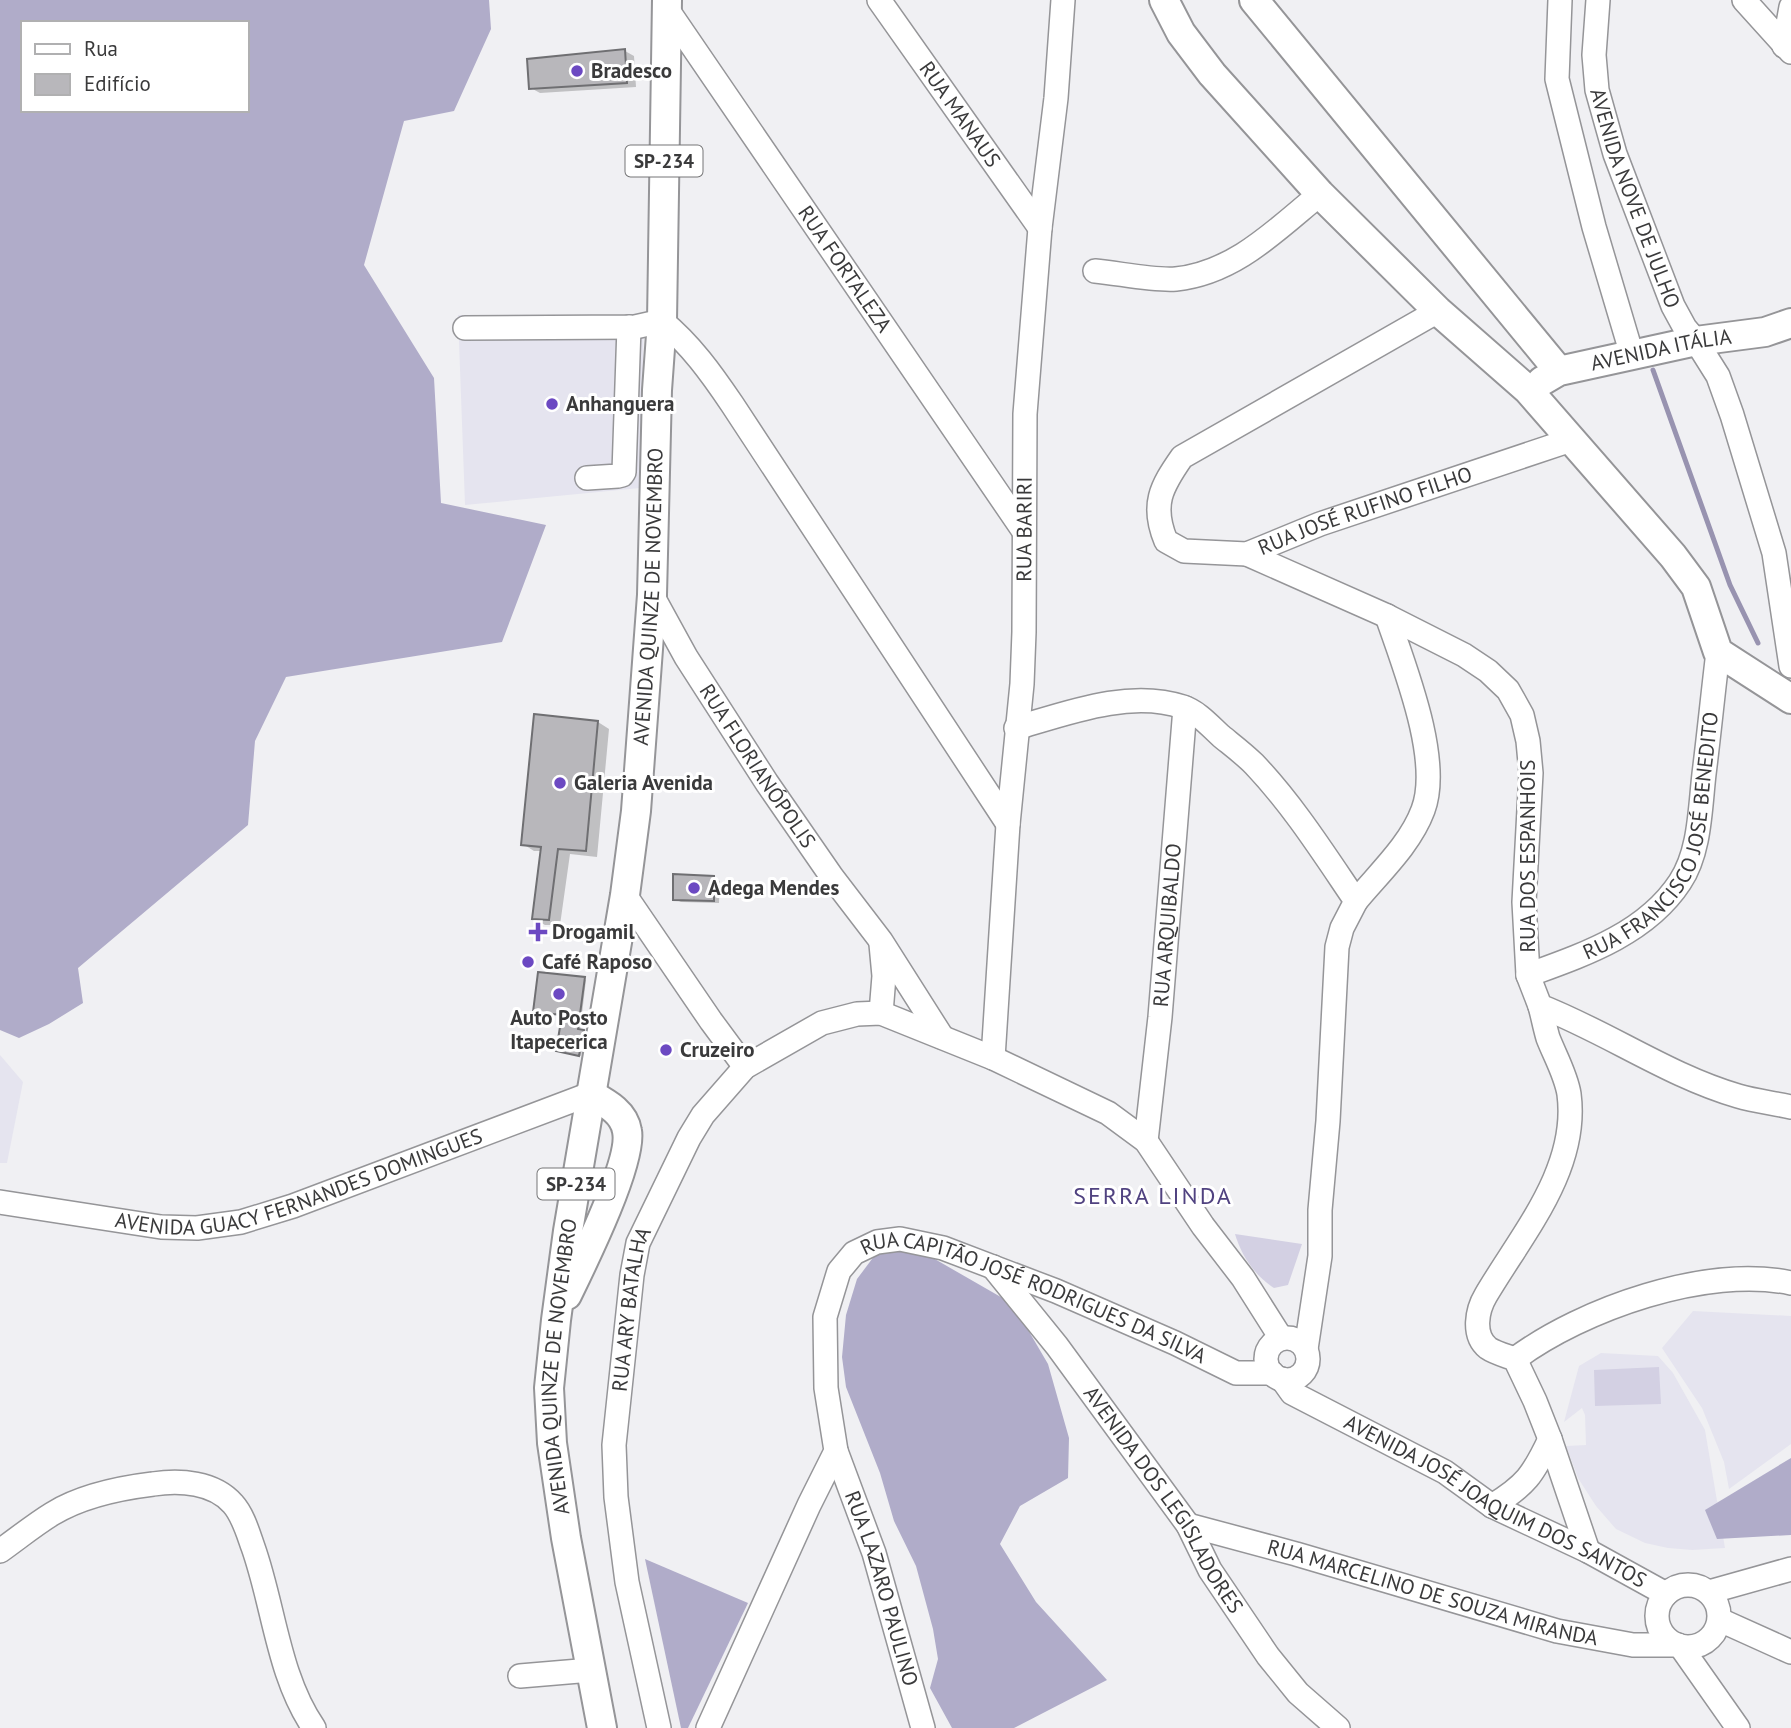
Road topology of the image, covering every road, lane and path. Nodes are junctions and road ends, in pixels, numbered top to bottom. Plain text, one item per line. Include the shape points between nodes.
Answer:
1 (879, 0) edge
2 (1063, 0) edge
3 (1164, 0) edge
4 (1254, 0) edge
5 (1560, 0) edge
6 (1598, 0) edge
7 (1745, 0) edge
8 (667, 4) edge
9 (1791, 7) edge
10 (1787, 49) edge
11 (1320, 194) junction
12 (1040, 228) junction
13 (1095, 271) dead end
14 (1438, 311) junction
15 (662, 321) junction
16 (629, 327) junction
17 (465, 328) dead end
18 (1782, 330) edge
19 (1696, 341) junction
20 (1632, 355) junction
21 (1559, 372) junction
22 (1528, 390) junction
23 (626, 422) junction
24 (657, 422) junction
25 (1571, 440) junction
26 (587, 478) dead end
27 (1023, 530) junction
28 (1774, 553) junction
29 (1247, 554) junction
30 (1791, 574) edge
31 (652, 594) junction
32 (1387, 616) junction
33 (647, 640) junction
34 (1718, 652) junction
35 (1790, 656) edge
36 (686, 657) junction
37 (1791, 698) edge
38 (1185, 708) junction
39 (1016, 728) junction
40 (1007, 824) junction
41 (625, 895) junction
42 (1356, 901) junction
43 (881, 941) junction
44 (1528, 975) junction
45 (1540, 1006) junction
46 (881, 1013) junction
47 (942, 1037) junction
48 (993, 1058) junction
49 (745, 1067) junction
50 (590, 1094) junction
51 (1791, 1107) edge
52 (1146, 1141) junction
53 (0, 1202) edge
54 (992, 1266) junction
55 (1791, 1283) edge
56 (556, 1320) junction
57 (1284, 1356) junction
58 (1515, 1359) junction
59 (1550, 1439) junction
60 (836, 1451) junction
61 (1492, 1506) junction
62 (1188, 1525) junction
63 (0, 1551) edge
64 (1588, 1551) junction
65 (1791, 1569) edge
66 (1709, 1592) junction
67 (1666, 1594) junction
68 (1720, 1620) junction
69 (1680, 1646) junction
70 (1791, 1652) edge
71 (591, 1670) junction
72 (520, 1676) dead end
73 (314, 1728) edge
74 (602, 1728) edge
75 (659, 1728) edge
76 (708, 1728) edge
77 (923, 1728) edge
78 (1338, 1728) edge
79 (1738, 1728) edge

1 - 12 street, RUA MANAUS
2 - 12 street, RUA BARIRI
3 - 11 main road via 1181,33 1212,74
4 - 21 main road
5 - 20 street, AVENIDA NOVE DE JULHO via 1558,79 1594,227
6 - 19 street, AVENIDA NOVE DE JULHO via 1597,90 1615,154 1673,306
7 - 10 street
8 - 15 main road, AVENIDA QUINZE DE NOVEMBRO / SP-234
8 - 27 street, RUA FORTALEZA
9 - 10 street
11 - 13 street via 1251,251 1222,267 1175,279
11 - 14 main road
12 - 27 street, RUA BARIRI via 1025,414
14 - 22 main road
14 - 29 street, RUA JOSÉ RUFINO FILHO via 1182,457 1164,483 1159,501 1158,524 1166,541 1184,551
15 - 16 street
15 - 24 main road, AVENIDA QUINZE DE NOVEMBRO / SP-234
15 - 40 street via 701,359 732,404
16 - 17 street
16 - 23 street
18 - 19 main road, AVENIDA ITÁLIA
19 - 20 main road, AVENIDA ITÁLIA
19 - 28 street, AVENIDA NOVE DE JULHO via 1718,376
20 - 21 main road, AVENIDA ITÁLIA
21 - 22 main road, AVENIDA ITÁLIA
22 - 25 main road
23 - 24 street
23 - 26 street via 622,475
24 - 31 main road, AVENIDA QUINZE DE NOVEMBRO / SP-234
25 - 29 street, RUA JOSÉ RUFINO FILHO via 1320,524
25 - 34 main road via 1696,587
27 - 39 street, RUA BARIRI via 1024,632
28 - 30 street
28 - 35 street, AVENIDA NOVE DE JULHO
29 - 32 street, RUA DOS ESPANHOIS
31 - 33 main road, AVENIDA QUINZE DE NOVEMBRO / SP-234
31 - 36 street, RUA FLORIANÓPOLIS
32 - 42 street via 1409,681 1427,754 1429,784 1409,838
32 - 44 street, RUA DOS ESPANHOIS via 1488,671 1508,690 1522,715 1531,773 1524,902
33 - 36 street
33 - 41 main road, AVENIDA QUINZE DE NOVEMBRO / SP-234 via 636,811
34 - 37 main road
34 - 44 street, RUA FRANCISCO JOSÉ BENEDITO via 1698,825 1693,856 1681,882 1663,903 1604,946
36 - 43 street, RUA FLORIANÓPOLIS via 767,783
38 - 39 street via 1127,701
38 - 42 street via 1253,764 1307,829
38 - 52 street, RUA ARQUIBALDO
39 - 40 street, RUA BARIRI
40 - 48 street, RUA BARIRI
41 - 49 street
41 - 50 main road, AVENIDA QUINZE DE NOVEMBRO / SP-234
42 - 57 street via 1337,947 1318,1279
43 - 46 street
43 - 47 street, RUA FLORIANÓPOLIS
44 - 45 street, RUA DOS ESPANHOIS
45 - 51 street via 1737,1096
45 - 58 street, RUA DOS ESPANHOIS via 1569,1092 1568,1139 1553,1185 1486,1295 1477,1321 1488,1348
46 - 47 street, AVENIDA JOSÉ JOAQUIM DOS SANTOS
46 - 49 street, RUA ARY BATALHA via 822,1023
47 - 48 street, AVENIDA JOSÉ JOAQUIM DOS SANTOS
48 - 52 street, AVENIDA JOSÉ JOAQUIM DOS SANTOS via 1108,1113
49 - 75 street, RUA ARY BATALHA via 689,1138 638,1243 632,1275 614,1445 616,1497 627,1583
50 - 53 street, AVENIDA GUACY FERNANDES DOMINGUES via 241,1222 161,1227
50 - 56 main road, AVENIDA QUINZE DE NOVEMBRO / SP-234
50 - 56 main road via 623,1120 628,1144 612,1196
52 - 57 street, AVENIDA JOSÉ JOAQUIM DOS SANTOS via 1249,1287
54 - 57 street, RUA CAPITÃO JOSÉ RODRIGUES DA SILVA via 1236,1373
54 - 60 street, RUA CAPITÃO JOSÉ RODRIGUES DA SILVA via 900,1238 877,1242 854,1254 839,1271 825,1317 824,1342
54 - 62 street, AVENIDA DOS LEGISLADORES via 1057,1346
55 - 58 street via 1734,1280 1623,1302 1581,1318
56 - 71 main road, AVENIDA QUINZE DE NOVEMBRO / SP-234 via 550,1388 552,1443
57 - 61 street, AVENIDA JOSÉ JOAQUIM DOS SANTOS via 1292,1394 1445,1472
58 - 59 street
59 - 61 street via 1523,1486
59 - 64 street
60 - 76 street
60 - 77 street, RUA LAZARO PAULINO via 874,1553
61 - 64 street, AVENIDA JOSÉ JOAQUIM DOS SANTOS
62 - 69 street, RUA MARCELINO DE SOUZA MIRANDA via 1557,1631 1633,1645
62 - 78 street, AVENIDA DOS LEGISLADORES via 1210,1570 1268,1656 1298,1693
63 - 73 street via 53,1513 105,1493 174,1482 221,1493 244,1524 295,1692
64 - 67 street, AVENIDA JOSÉ JOAQUIM DOS SANTOS
65 - 66 street
66 - 67 street via 1690,1584
66 - 68 street via 1716,1600
67 - 69 street via 1656,1617 1664,1636
68 - 69 street via 1717,1630 1702,1644
68 - 70 street
69 - 79 street
71 - 72 street
71 - 74 main road, AVENIDA QUINZE DE NOVEMBRO / SP-234

